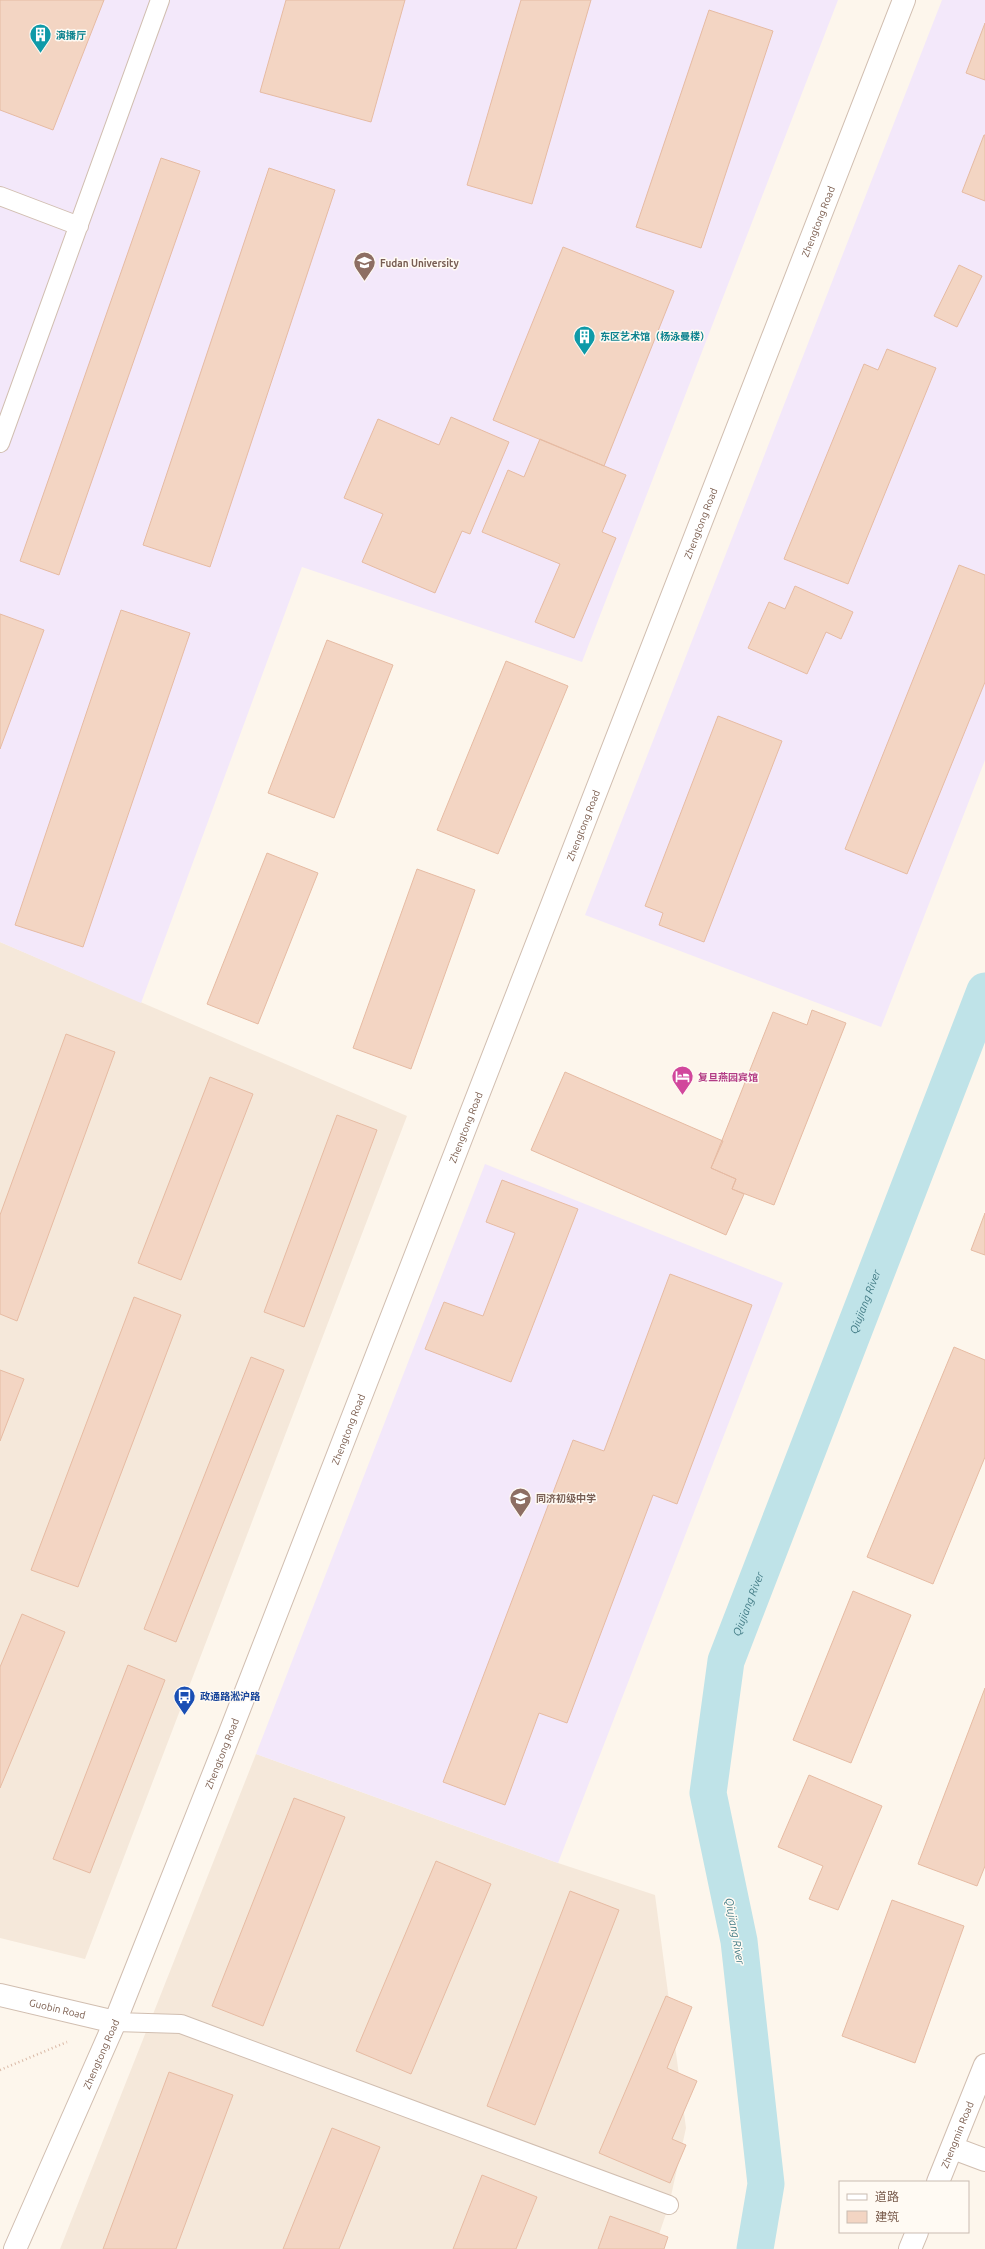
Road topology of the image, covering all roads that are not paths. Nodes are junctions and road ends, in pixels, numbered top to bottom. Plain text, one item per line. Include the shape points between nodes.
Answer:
1 (160, 0) edge
2 (904, 0) edge
3 (0, 196) edge
4 (79, 226) junction
5 (0, 443) edge
6 (0, 1995) edge
7 (115, 2022) junction
8 (985, 2065) edge
9 (953, 2148) junction
10 (985, 2160) edge
11 (938, 2181) edge
12 (669, 2205) dead end
13 (917, 2233) edge
14 (15, 2249) edge
15 (910, 2249) edge

1 - 4 lane
2 - 7 street, Zhengtong Road
3 - 4 lane
4 - 5 lane
6 - 7 street, Guobin Road
7 - 12 lane via 181,2024
7 - 14 street, Zhengtong Road
8 - 9 street, Zhengmin Road
9 - 10 street
9 - 11 street, Zhengmin Road
13 - 15 street

